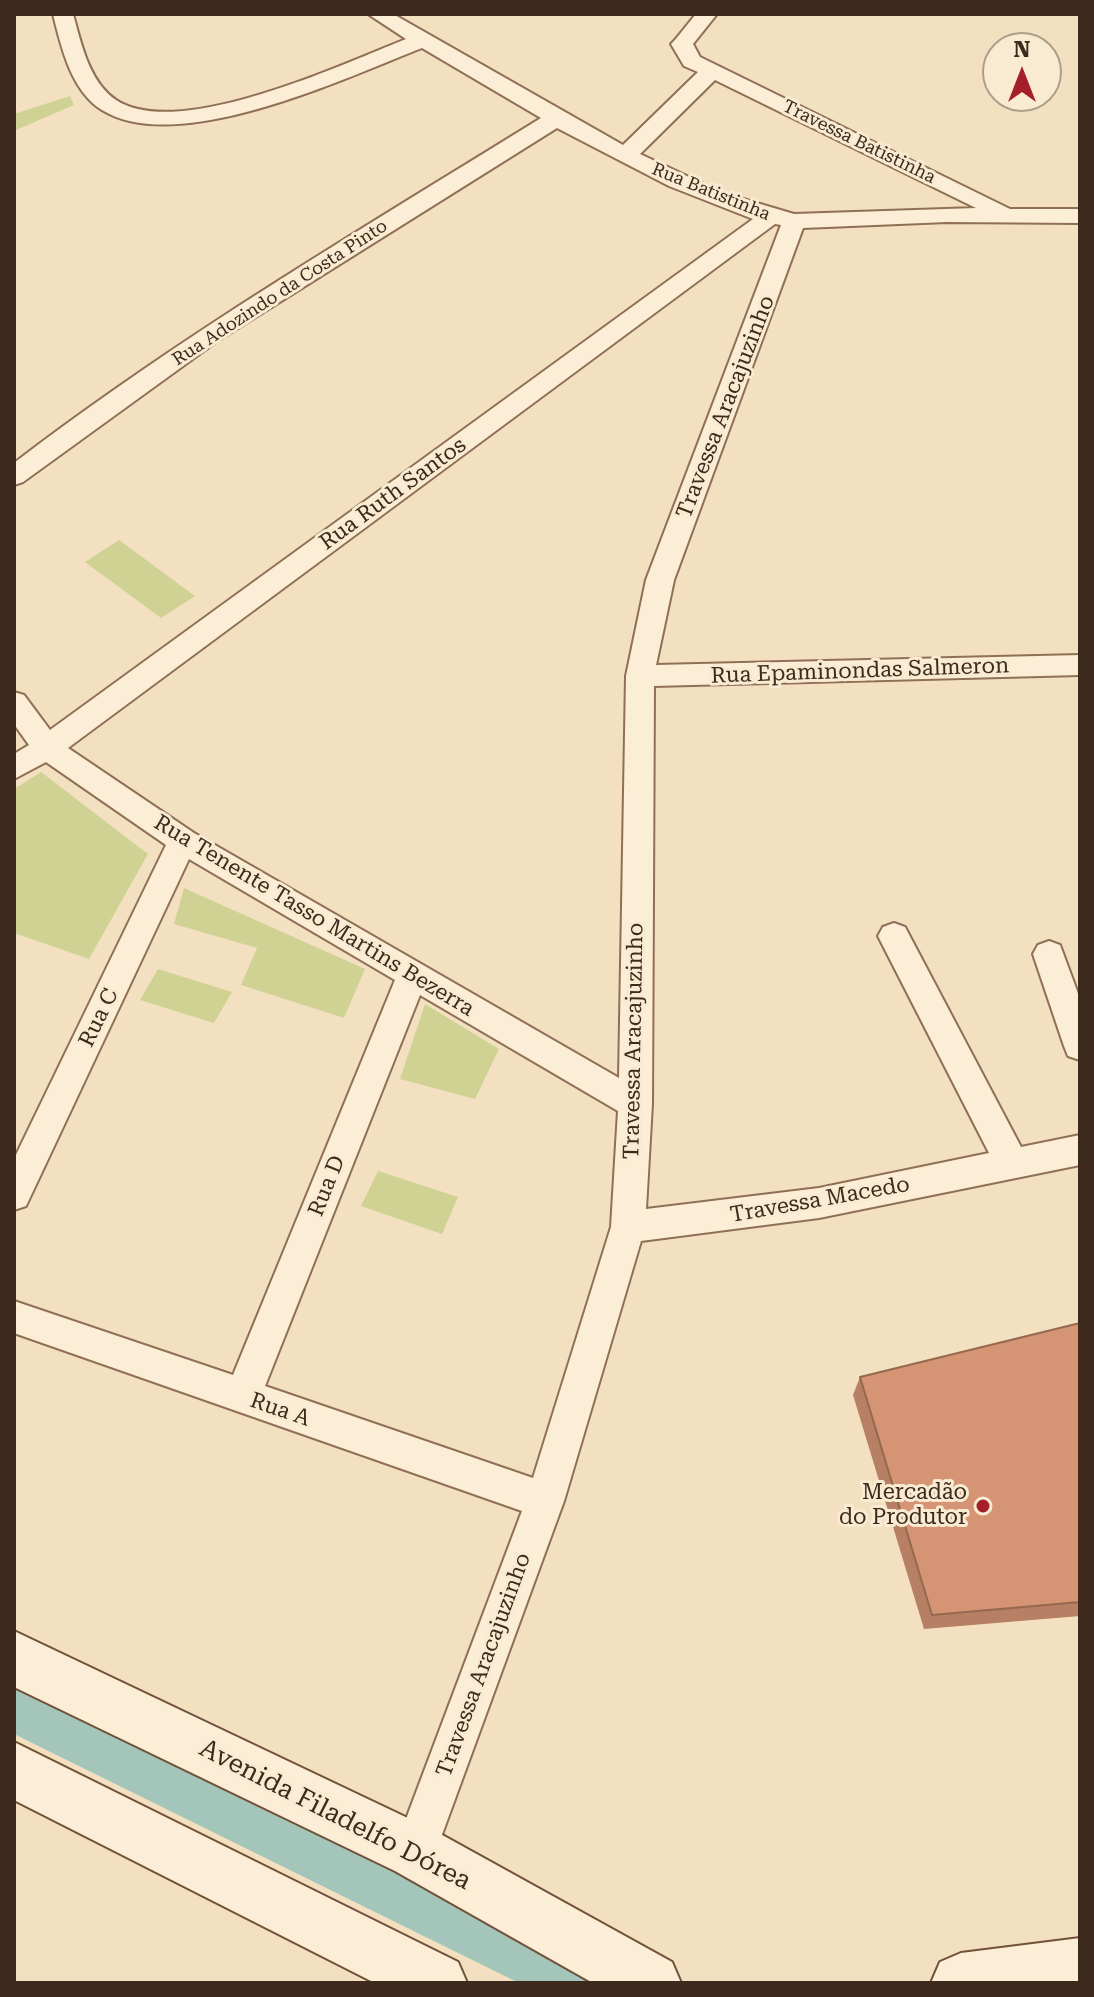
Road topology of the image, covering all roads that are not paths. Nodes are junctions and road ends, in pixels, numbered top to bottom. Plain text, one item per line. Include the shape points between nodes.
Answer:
1 (63, 14) edge
2 (378, 14) edge
3 (707, 14) edge
4 (423, 40) junction
5 (711, 72) junction
6 (554, 120) junction
7 (625, 156) junction
8 (1006, 214) junction
9 (1080, 216) edge
10 (782, 219) junction
11 (14, 476) edge
12 (1080, 665) edge
13 (640, 676) junction
14 (14, 703) edge
15 (47, 748) junction
16 (14, 768) edge
17 (183, 841) junction
18 (894, 936) dead end
19 (1049, 954) dead end
20 (412, 976) junction
21 (1080, 1046) edge
22 (635, 1104) junction
23 (1080, 1150) edge
24 (1012, 1164) junction
25 (14, 1195) edge
26 (628, 1227) junction
27 (14, 1317) edge
28 (242, 1397) junction
29 (545, 1501) junction
30 (14, 1658) edge
31 (14, 1770) edge
32 (415, 1851) junction
33 (1080, 1968) edge
34 (437, 1983) edge
35 (651, 1983) edge
36 (961, 1983) edge

1 - 4 street via 73,55 99,97 122,114 150,120 228,110
2 - 4 street
3 - 5 street, Travessa Batistinha via 682,47 692,61
4 - 6 street, Rua Batistinha
5 - 7 street
5 - 8 street, Travessa Batistinha
6 - 7 street, Rua Batistinha
6 - 11 street, Rua Adozindo da Costa Pinto via 174,360
7 - 10 street, Rua Batistinha
8 - 9 street, Rua Batistinha
8 - 10 street, Rua Batistinha
10 - 13 street, Travessa Aracajuzinho via 660,580
10 - 15 street, Rua Ruth Santos
12 - 13 street, Rua Epaminondas Salmeron
13 - 22 street, Travessa Aracajuzinho
14 - 15 street, Rua Tenente Tasso Martins Bezerra
15 - 16 street, Rua Ruth Santos
15 - 17 street, Rua Tenente Tasso Martins Bezerra
17 - 20 street, Rua Tenente Tasso Martins Bezerra
17 - 25 street, Rua C
18 - 24 street
19 - 21 street
20 - 22 street, Rua Tenente Tasso Martins Bezerra
20 - 28 street, Rua D
22 - 26 street, Travessa Aracajuzinho
23 - 24 street, Travessa Macedo
24 - 26 street, Travessa Macedo via 819,1203
26 - 29 street, Travessa Aracajuzinho
27 - 28 street, Rua A
28 - 29 street, Rua A
29 - 32 street, Travessa Aracajuzinho
30 - 32 street, Avenida Filadelfo Dórea
31 - 34 street
32 - 35 street, Avenida Filadelfo Dórea
33 - 36 street

